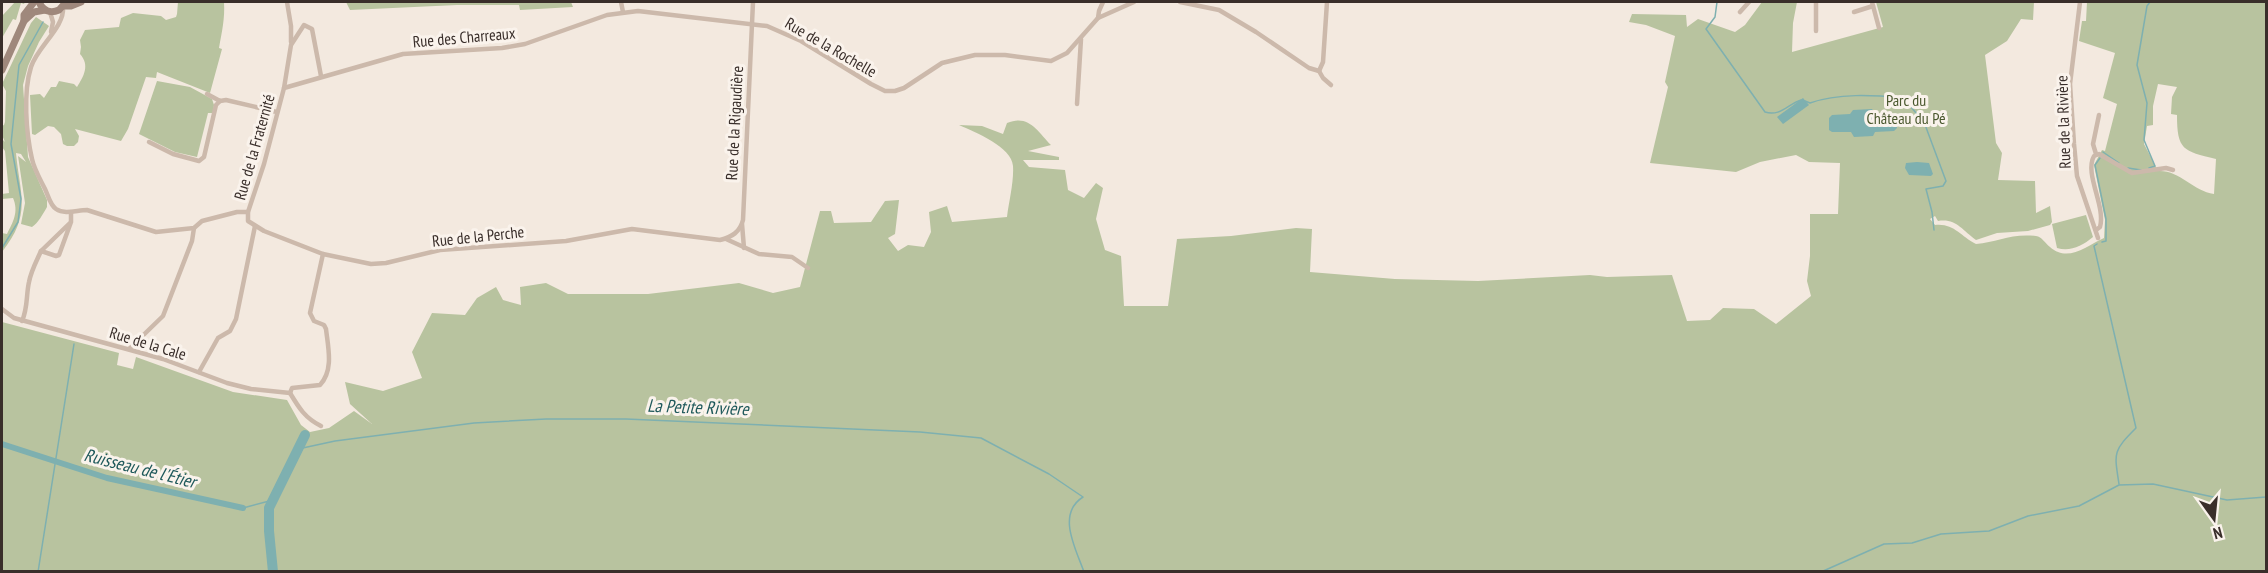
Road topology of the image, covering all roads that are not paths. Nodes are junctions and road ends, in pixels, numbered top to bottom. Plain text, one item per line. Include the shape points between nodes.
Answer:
1 (34, 2) edge
2 (39, 2) edge
3 (81, 2) edge
4 (287, 2) edge
5 (621, 2) edge
6 (753, 2) edge
7 (1103, 2) edge
8 (1134, 2) edge
9 (1180, 2) edge
10 (1194, 2) edge
11 (1327, 2) edge
12 (1749, 2) edge
13 (1816, 2) edge
14 (2080, 2) edge
15 (1873, 4) edge
16 (64, 5) edge
17 (48, 11) junction
18 (623, 12) junction
19 (1740, 12) dead end
20 (1854, 12) dead end
21 (1098, 18) junction
22 (24, 21) junction
23 (751, 23) junction
24 (1880, 28) dead end
25 (1816, 31) dead end
26 (50, 35) junction
27 (1081, 39) junction
28 (291, 45) junction
29 (2, 70) edge
30 (1319, 71) junction
31 (321, 76) junction
32 (1331, 85) dead end
33 (284, 88) junction
34 (207, 94) dead end
35 (220, 101) junction
36 (1077, 104) dead end
37 (277, 112) junction
38 (2099, 115) dead end
39 (149, 142) dead end
40 (2096, 154) junction
41 (2173, 170) dead end
42 (71, 212) junction
43 (248, 212) junction
44 (71, 222) junction
45 (742, 224) junction
46 (255, 226) junction
47 (195, 228) junction
48 (2096, 230) junction
49 (2098, 238) dead end
50 (726, 239) junction
51 (744, 248) junction
52 (41, 251) junction
53 (323, 254) junction
54 (807, 268) dead end
55 (2, 309) edge
56 (22, 321) junction
57 (129, 349) junction
58 (199, 372) junction
59 (290, 393) junction
60 (321, 426) dead end

1 - 22 main road
2 - 17 main road
3 - 16 main road
4 - 28 street, Rue de la Fraternité
5 - 18 street
6 - 23 street, Rue de la Rigaudière
7 - 21 street
8 - 21 street
9 - 10 street
10 - 30 street via 1219,10
11 - 30 street
12 - 19 street
13 - 25 street
14 - 48 street, Rue de la Rivière via 2070,84 2074,144 2077,176
15 - 20 street
15 - 24 street
16 - 17 main road
16 - 26 street via 61,21
17 - 22 main road via 34,12
17 - 26 street via 53,22
18 - 23 street, Rue des Charreaux
18 - 31 street, Rue des Charreaux via 525,44 403,54
21 - 27 street
22 - 29 main road
23 - 27 street, Rue de la Rochelle via 801,41 871,84 895,91 942,63 975,55 1051,62
23 - 45 street, Rue de la Rigaudière
26 - 42 street via 31,65 26,87 32,162 53,207
27 - 36 street
28 - 31 street via 304,25 312,29
28 - 33 street, Rue de la Fraternité
30 - 32 street
31 - 33 street, Rue des Charreaux
33 - 37 street, Rue de la Fraternité
34 - 35 street
35 - 37 street
35 - 39 street via 204,157 199,160 173,154
37 - 43 street, Rue de la Fraternité
38 - 40 street via 2092,144
40 - 41 street via 2132,173
40 - 48 street via 2092,166 2101,221
42 - 44 street
42 - 47 street via 87,210 156,232
43 - 46 street via 248,221
43 - 47 street via 202,221
44 - 52 street
44 - 52 street via 59,255
45 - 50 street
45 - 51 street, Rue de la Rigaudière
46 - 53 street, Rue de la Perche
46 - 58 street via 236,319 230,331 218,338
47 - 57 street via 163,315
48 - 49 street, Rue de la Rivière
50 - 51 street
50 - 53 street, Rue de la Perche via 632,229 566,241 440,250 386,263 371,264
51 - 54 street via 759,254 792,257
52 - 56 street via 33,265
53 - 59 street via 310,313 326,329 330,358 320,385 292,388
55 - 56 street, Rue de la Cale
56 - 57 street, Rue de la Cale
57 - 58 street, Rue de la Cale
58 - 59 street, Rue de la Cale via 251,389
59 - 60 street via 302,413

